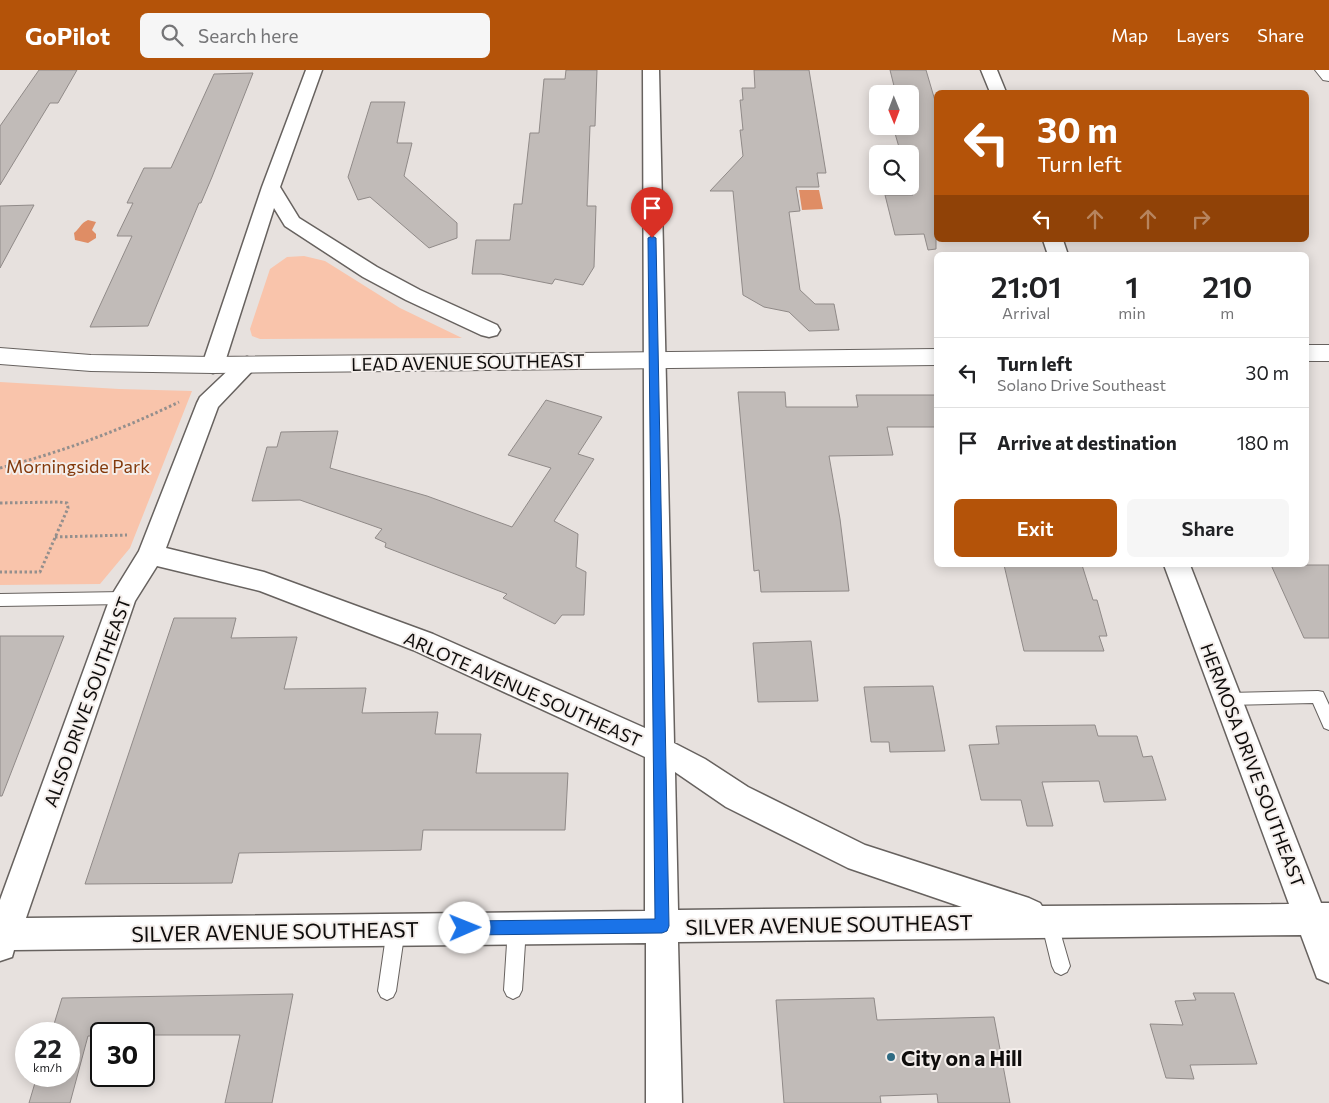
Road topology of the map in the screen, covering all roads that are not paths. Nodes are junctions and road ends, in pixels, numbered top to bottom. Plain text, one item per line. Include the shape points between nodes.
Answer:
1 (314, 70) edge
2 (650, 70) edge
3 (989, 70) edge
4 (1324, 70) edge
5 (1329, 76) edge
6 (997, 90) edge
7 (271, 187) junction
8 (489, 330) dead end
9 (1309, 353) edge
10 (1329, 353) edge
11 (0, 356) edge
12 (934, 357) edge
13 (653, 360) junction
14 (217, 378) junction
15 (151, 554) junction
16 (1177, 567) edge
17 (123, 598) junction
18 (0, 600) edge
19 (1228, 699) junction
20 (1329, 723) edge
21 (660, 751) junction
22 (1321, 919) edge
23 (1049, 921) junction
24 (662, 926) junction
25 (517, 928) junction
26 (396, 929) junction
27 (1, 938) edge
28 (1061, 966) dead end
29 (1329, 966) edge
30 (513, 990) dead end
31 (387, 991) dead end
32 (664, 1103) edge

1 - 7 street, ALISO DRIVE SOUTHEAST
2 - 13 street
3 - 6 street
4 - 5 main road
7 - 8 street, LEAD AVENUE SOUTHEAST via 292,222 370,272
7 - 14 street, ALISO DRIVE SOUTHEAST
9 - 10 main road
11 - 14 main road, LEAD AVENUE SOUTHEAST
12 - 13 main road, LEAD AVENUE SOUTHEAST
13 - 14 main road, LEAD AVENUE SOUTHEAST via 247,364
13 - 21 street
14 - 15 street, ALISO DRIVE SOUTHEAST
15 - 17 street, ALISO DRIVE SOUTHEAST
15 - 21 street, ARLOTE AVENUE SOUTHEAST via 264,582 423,642
16 - 19 street, HERMOSA DRIVE SOUTHEAST
17 - 18 lane
17 - 27 street, ALISO DRIVE SOUTHEAST
19 - 20 lane via 1318,698
19 - 22 street, HERMOSA DRIVE SOUTHEAST
21 - 23 street, ARLOTE AVENUE SOUTHEAST via 695,768 737,797 859,858
21 - 24 street
22 - 23 street, SILVER AVENUE SOUTHEAST
22 - 29 street, HERMOSA DRIVE SOUTHEAST
23 - 24 street, SILVER AVENUE SOUTHEAST
23 - 28 lane
24 - 25 street, SILVER AVENUE SOUTHEAST
24 - 32 street
25 - 26 street, SILVER AVENUE SOUTHEAST
25 - 30 lane
26 - 27 street, SILVER AVENUE SOUTHEAST
26 - 31 lane

